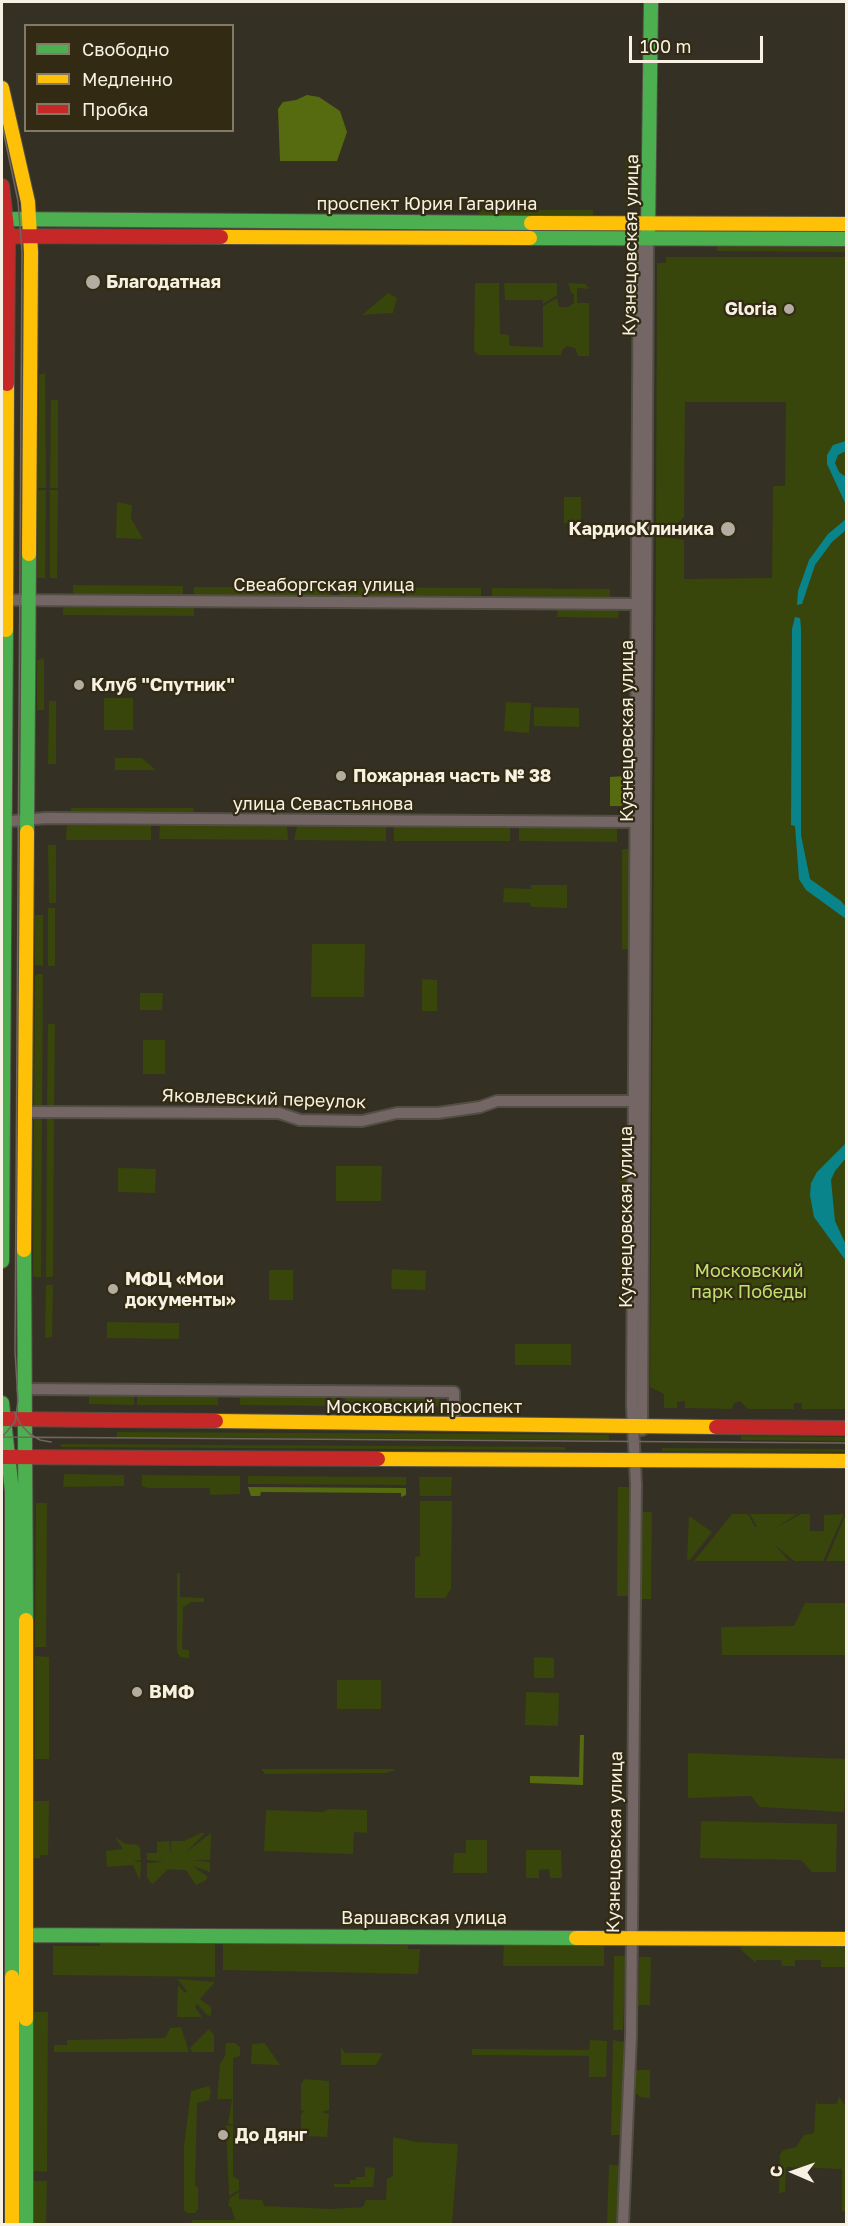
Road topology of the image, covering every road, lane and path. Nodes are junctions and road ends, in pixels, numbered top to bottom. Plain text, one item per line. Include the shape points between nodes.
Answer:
1 (641, 2) edge
2 (651, 2) edge
3 (2, 88) edge
4 (2, 186) edge
5 (4, 219) edge
6 (30, 220) junction
7 (846, 224) edge
8 (644, 231) junction
9 (5, 236) edge
10 (31, 237) junction
11 (846, 239) edge
12 (4, 600) edge
13 (29, 600) junction
14 (641, 604) junction
15 (28, 819) junction
16 (3, 822) edge
17 (640, 822) junction
18 (3, 1008) junction
19 (25, 1008) junction
20 (638, 1101) junction
21 (25, 1112) junction
22 (2, 1261) edge
23 (23, 1389) junction
24 (2, 1403) edge
25 (2, 1419) edge
26 (23, 1420) junction
27 (454, 1425) junction
28 (637, 1426) junction
29 (846, 1428) edge
30 (12, 1457) edge
31 (636, 1460) junction
32 (846, 1461) edge
33 (6, 1935) edge
34 (26, 1935) junction
35 (632, 1937) junction
36 (846, 1939) edge
37 (12, 2224) edge
38 (26, 2224) edge
39 (623, 2224) edge

1 - 8 main road, Кузнецовская улица
2 - 8 main road, Кузнецовская улица
3 - 6 main road
4 - 5 main road
5 - 6 main road, проспект Юрия Гагарина
5 - 9 main road
6 - 8 main road, проспект Юрия Гагарина
6 - 10 main road
7 - 8 main road, проспект Юрия Гагарина
8 - 10 main road, проспект Юрия Гагарина
8 - 11 main road, проспект Юрия Гагарина
8 - 14 street, Кузнецовская улица
9 - 10 main road, проспект Юрия Гагарина
9 - 12 main road
10 - 13 main road
12 - 13 street, Свеаборгская улица
12 - 16 main road
13 - 14 street, Свеаборгская улица
13 - 15 main road
14 - 17 street, Кузнецовская улица
15 - 16 street, улица Севастьянова
15 - 17 street, улица Севастьянова
15 - 19 main road
16 - 18 main road
17 - 20 street, Кузнецовская улица
18 - 19 main road
18 - 22 main road
19 - 21 main road
20 - 21 street, Яковлевский переулок via 497,1101 472,1108 397,1113 362,1121 318,1121 279,1113
20 - 28 street, Кузнецовская улица
21 - 23 main road
23 - 26 main road
23 - 27 street via 454,1392
24 - 25 main road
25 - 26 main road, Московский проспект
25 - 30 main road
26 - 27 main road, Московский проспект
26 - 30 main road
27 - 28 main road, Московский проспект
28 - 29 main road, Московский проспект
28 - 31 street, Кузнецовская улица
30 - 31 main road
30 - 33 main road via 13,1649
30 - 34 main road
31 - 32 main road
31 - 35 street, Кузнецовская улица
33 - 34 main road, Варшавская улица
33 - 37 main road
34 - 35 main road, Варшавская улица
34 - 38 main road
35 - 36 main road, Варшавская улица
35 - 39 street, Кузнецовская улица

